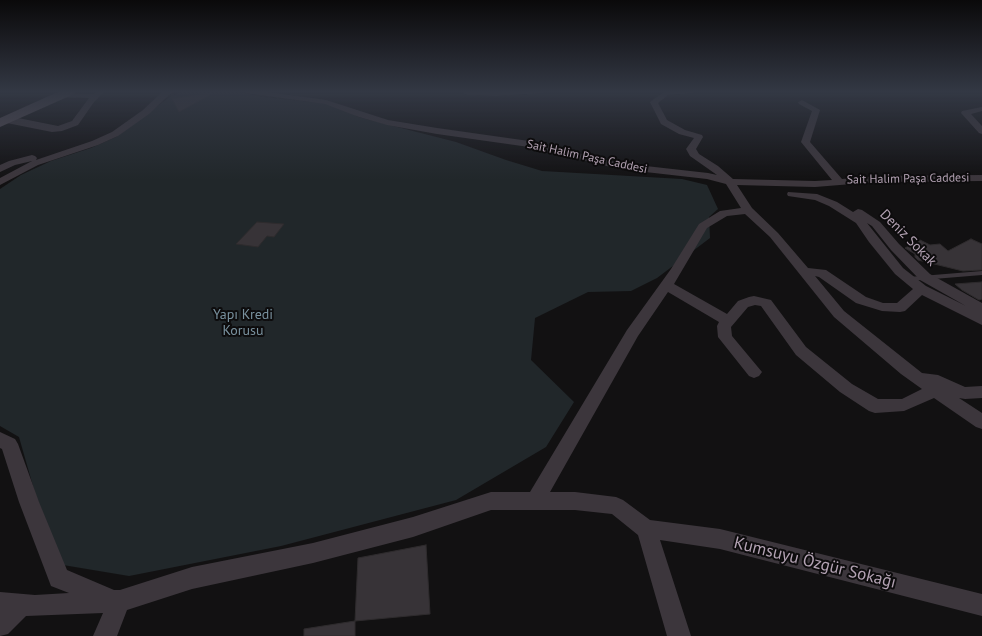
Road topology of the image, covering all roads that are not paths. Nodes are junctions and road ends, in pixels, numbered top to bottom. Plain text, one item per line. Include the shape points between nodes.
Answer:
1 (77, 121) edge
2 (135, 121) edge
3 (386, 121) edge
4 (663, 121) edge
5 (812, 121) edge
6 (973, 121) edge
7 (4, 122) edge
8 (982, 131) edge
9 (95, 143) junction
10 (0, 157) edge
11 (12, 163) junction
12 (0, 169) edge
13 (982, 178) edge
14 (839, 181) junction
15 (0, 182) edge
16 (730, 182) junction
17 (815, 184) junction
18 (792, 194) dead end
19 (748, 210) junction
20 (803, 271) junction
21 (982, 273) edge
22 (923, 283) junction
23 (667, 286) junction
24 (982, 309) edge
25 (982, 320) edge
26 (728, 321) junction
27 (754, 372) dead end
28 (919, 379) junction
29 (935, 390) junction
30 (982, 392) edge
31 (982, 422) edge
32 (0, 439) edge
33 (535, 501) junction
34 (646, 529) junction
35 (116, 601) junction
36 (11, 604) edge
37 (982, 605) edge
38 (0, 626) edge
39 (105, 636) edge
40 (679, 636) edge

1 - 7 street via 52,129 18,121
2 - 9 street via 125,129
3 - 16 street, Sait Halim Paşa Caddesi via 529,144 618,166 708,176
4 - 16 street via 682,132 699,137 691,149 695,156
5 - 14 street via 805,142
6 - 8 street
9 - 11 street
9 - 15 street via 35,163
10 - 11 street
11 - 12 street
13 - 14 street, Sait Halim Paşa Caddesi
14 - 17 street, Sait Halim Paşa Caddesi
16 - 17 street, Sait Halim Paşa Caddesi
16 - 19 street
17 - 22 street, Deniz Sokak via 876,224
18 - 22 street via 817,197 860,221 891,261 909,279
19 - 20 street via 774,235
19 - 23 street via 724,213 703,226
20 - 22 street via 822,273 861,300 882,307 900,308
20 - 28 street via 839,314
21 - 22 lane
22 - 24 street, Deniz Sokak via 948,291
22 - 25 street
23 - 26 street
23 - 33 street via 632,334
26 - 27 street via 724,326 725,337
26 - 29 street via 743,304 754,300 766,303 801,351 846,388 875,406 904,405
28 - 29 street
28 - 30 street via 932,379 965,393
29 - 31 street
32 - 35 street via 9,444 59,578
33 - 34 street via 575,501 616,506
33 - 35 street via 491,501 413,527 313,553 192,578
34 - 37 street, Kumsuyu Özgür Sokağı via 720,539
34 - 40 street
35 - 36 street via 34,606
35 - 39 street
36 - 38 street

